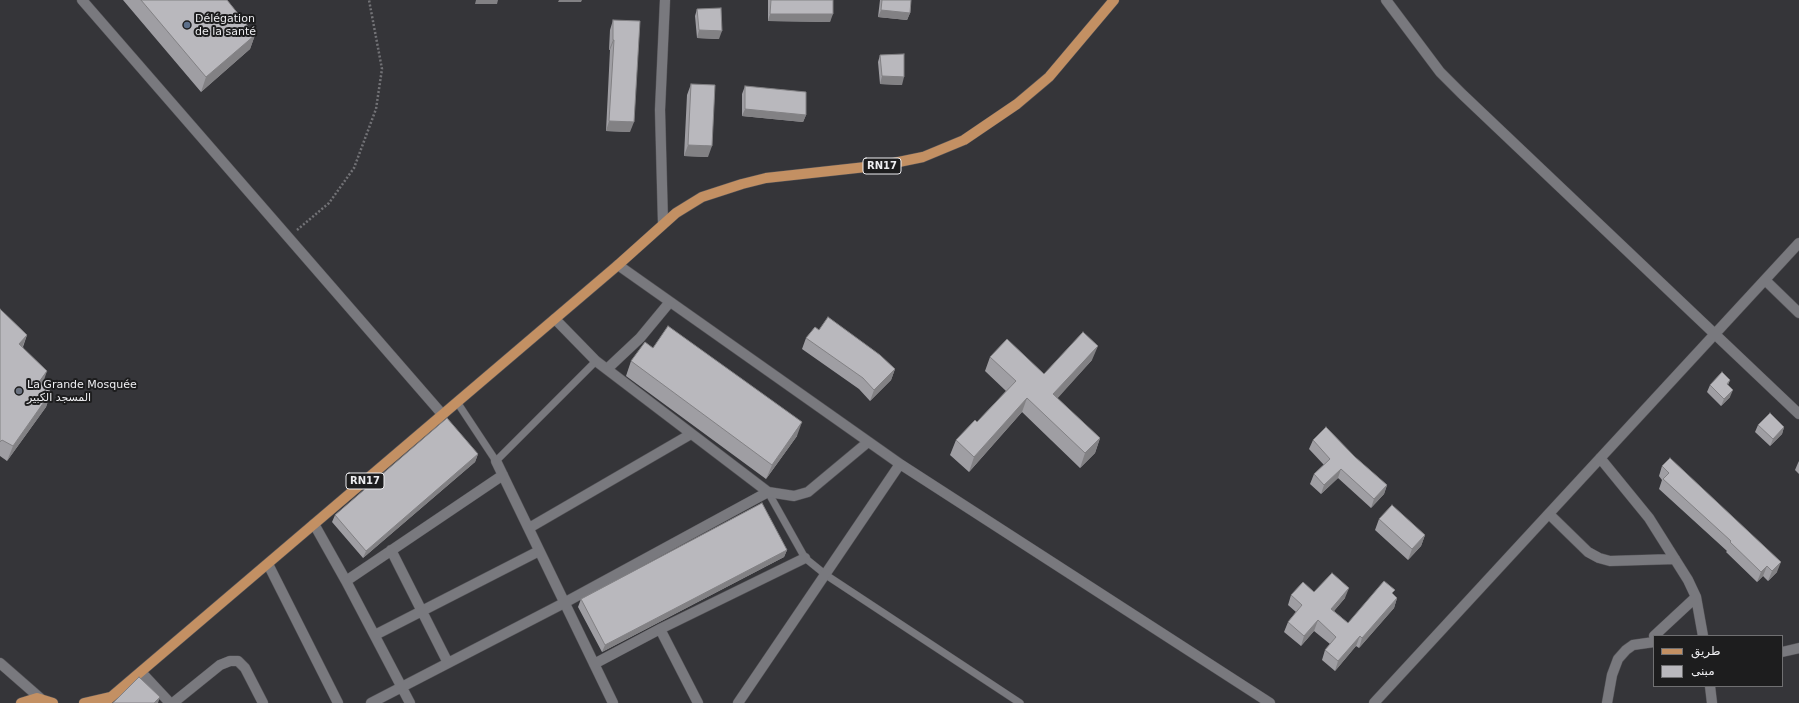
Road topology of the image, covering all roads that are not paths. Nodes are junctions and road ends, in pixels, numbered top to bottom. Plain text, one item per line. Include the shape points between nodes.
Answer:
1 (82, 0) edge
2 (665, 0) edge
3 (1114, 0) edge
4 (1386, 0) edge
5 (663, 223) junction
6 (1799, 243) edge
7 (618, 265) junction
8 (1765, 280) junction
9 (670, 302) junction
10 (1799, 313) edge
11 (555, 319) junction
12 (1716, 334) junction
13 (596, 361) junction
14 (607, 369) junction
15 (457, 402) junction
16 (442, 414) junction
17 (1799, 414) edge
18 (691, 434) junction
19 (868, 442) junction
20 (1600, 458) junction
21 (496, 460) junction
22 (900, 464) junction
23 (503, 475) junction
24 (768, 492) junction
25 (1549, 514) junction
26 (314, 524) junction
27 (529, 528) junction
28 (391, 550) junction
29 (539, 551) junction
30 (805, 558) junction
31 (1675, 559) junction
32 (268, 564) junction
33 (826, 575) junction
34 (346, 581) junction
35 (1696, 597) junction
36 (564, 603) junction
37 (422, 611) junction
38 (660, 629) junction
39 (375, 635) junction
40 (1657, 635) edge
41 (1703, 635) edge
42 (1653, 639) edge
43 (1799, 648) edge
44 (1783, 652) edge
45 (448, 663) junction
46 (0, 664) edge
47 (594, 664) junction
48 (141, 672) junction
49 (401, 687) junction
50 (1710, 687) edge
51 (40, 698) junction
52 (108, 700) edge
53 (22, 703) edge
54 (53, 703) edge
55 (84, 703) edge
56 (170, 703) edge
57 (174, 703) edge
58 (263, 703) edge
59 (338, 703) edge
60 (371, 703) edge
61 (410, 703) edge
62 (612, 703) edge
63 (698, 703) edge
64 (738, 703) edge
65 (1020, 703) edge
66 (1270, 703) edge
67 (1374, 703) edge
68 (1607, 703) edge
69 (1712, 703) edge

1 - 16 street
2 - 5 street via 660,110
3 - 5 main road, RN17 via 1049,77 1017,104 964,140 923,156 884,165 766,178 742,184 702,197
4 - 12 street via 1440,72
5 - 7 main road, RN17
6 - 8 street
7 - 9 street
7 - 11 main road, RN17
8 - 10 street
8 - 12 street
9 - 14 street via 640,338
9 - 19 street
11 - 13 street
11 - 15 main road, RN17
12 - 17 street
12 - 20 street
13 - 14 street
13 - 21 lane
14 - 18 street
15 - 16 main road, RN17
15 - 21 lane
16 - 26 main road, RN17
18 - 24 street
18 - 27 street
19 - 22 street
19 - 24 street via 808,492 794,496
20 - 25 street
20 - 31 street via 1649,518
21 - 23 street
22 - 33 street
22 - 66 street
23 - 27 street
23 - 28 street
24 - 30 lane
24 - 36 street
25 - 31 street via 1588,552 1599,558 1610,561
25 - 67 street
26 - 32 main road, RN17
26 - 34 street
27 - 29 street
28 - 34 street
28 - 37 street
29 - 36 street
29 - 37 street
30 - 33 lane
30 - 38 street
31 - 35 street
32 - 48 main road, RN17
32 - 59 street
33 - 64 street
33 - 65 lane
34 - 39 street
35 - 40 street
35 - 41 street
36 - 45 street
36 - 47 street
37 - 39 street
37 - 45 street
38 - 47 street
38 - 63 street
39 - 49 street
42 - 68 street via 1633,645 1618,660 1612,675
43 - 44 street
45 - 49 street
46 - 51 street
47 - 62 street
48 - 52 main road, RN17
48 - 56 street
49 - 60 street
49 - 61 street
50 - 69 street
51 - 53 main road
51 - 54 main road
52 - 55 main road, RN17
57 - 58 street via 220,665 230,661 238,661 245,668

